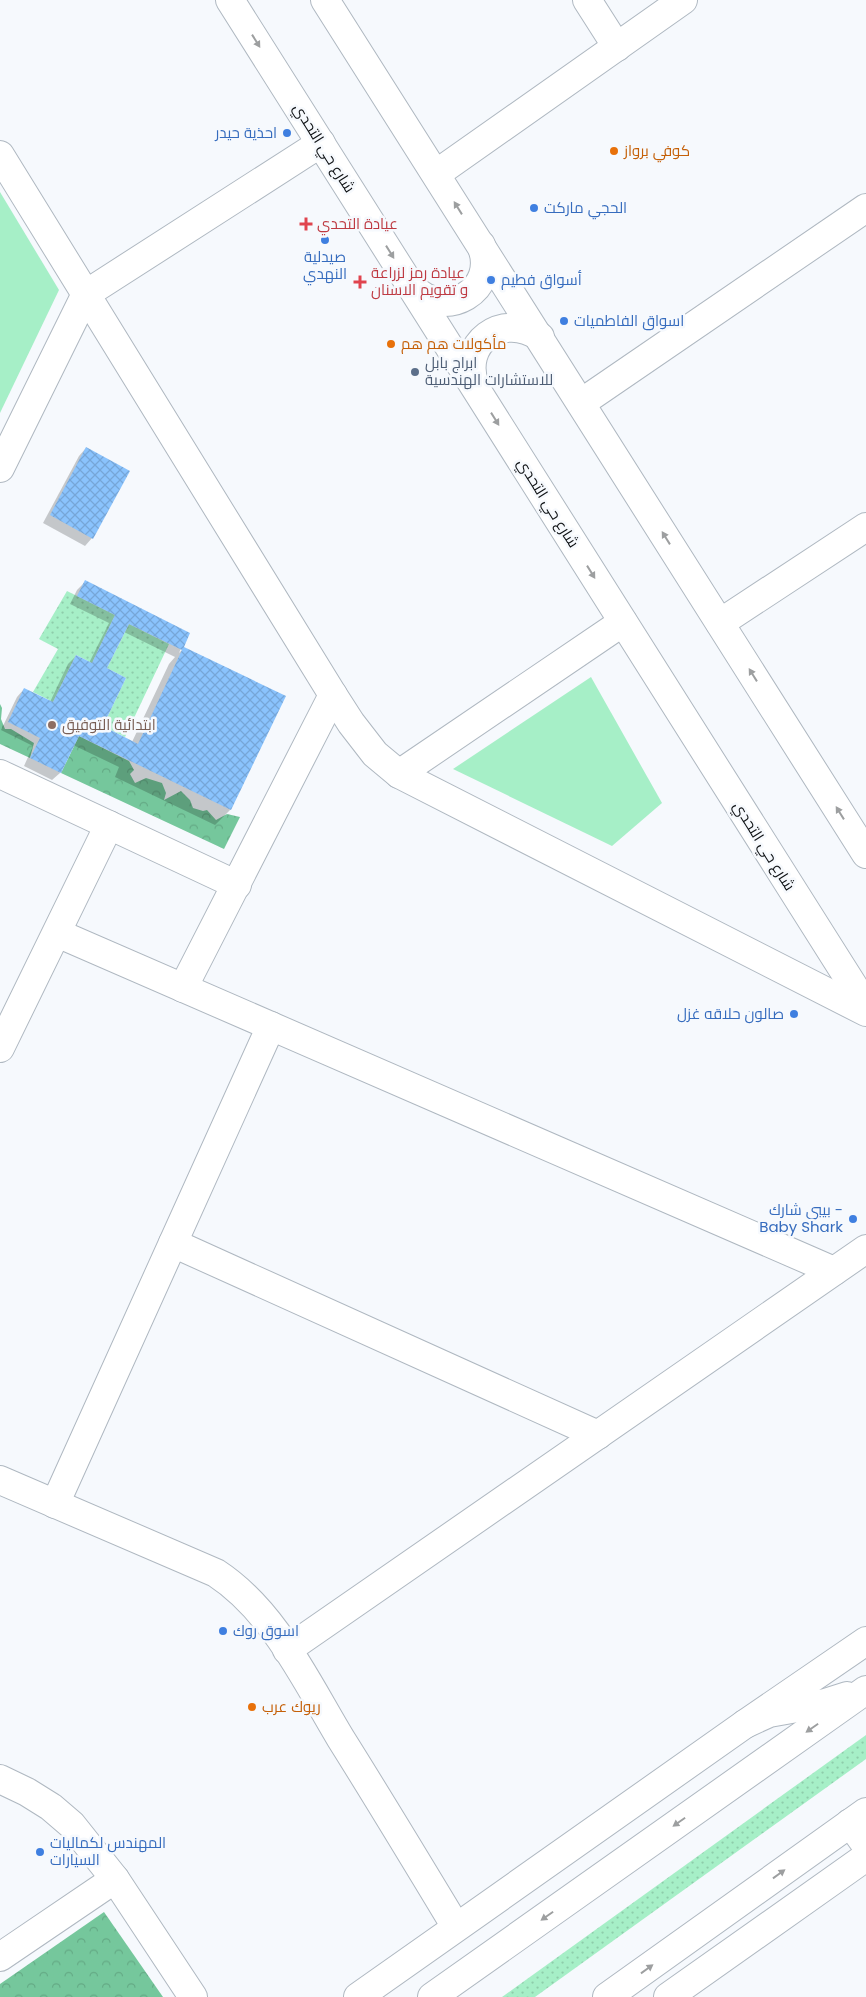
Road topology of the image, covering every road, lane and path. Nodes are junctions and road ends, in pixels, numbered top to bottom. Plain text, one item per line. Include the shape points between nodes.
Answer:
1 (230, 0) edge
2 (325, 0) edge
3 (587, 0) edge
4 (683, 0) edge
5 (617, 47) junction
6 (321, 143) junction
7 (0, 155) edge
8 (436, 174) junction
9 (866, 208) edge
10 (476, 237) junction
11 (411, 286) junction
12 (86, 294) junction
13 (540, 337) junction
14 (476, 388) junction
15 (581, 403) junction
16 (0, 468) edge
17 (866, 527) edge
18 (623, 622) junction
19 (720, 623) junction
20 (333, 695) junction
21 (0, 774) edge
22 (399, 774) junction
23 (110, 825) junction
24 (866, 854) edge
25 (237, 885) junction
26 (57, 933) junction
27 (184, 988) junction
28 (866, 1006) edge
29 (866, 1012) edge
30 (271, 1026) junction
31 (0, 1048) edge
32 (173, 1243) junction
33 (866, 1248) edge
34 (834, 1271) junction
35 (598, 1435) junction
36 (0, 1480) edge
37 (55, 1504) junction
38 (866, 1641) edge
39 (287, 1650) junction
40 (866, 1689) edge
41 (745, 1724) junction
42 (0, 1779) edge
43 (858, 1818) edge
44 (866, 1845) edge
45 (866, 1857) edge
46 (114, 1878) junction
47 (456, 1927) junction
48 (0, 1957) edge
49 (193, 1997) edge
50 (358, 1997) edge
51 (432, 1997) edge
52 (607, 1997) edge
53 (668, 1997) edge

1 -> 6 street, شارع حي التحدي
2 - 8 street
3 - 5 street
4 - 5 street
5 - 8 street
6 -> 11 street, شارع حي التحدي
6 - 12 street
7 - 12 street
10 -> 8 street
9 - 15 street
10 - 11 street via 485,259 484,270 477,286 464,298 441,303 429,300
10 - 13 street
11 - 14 street, شارع حي التحدي
12 - 16 street
12 - 20 street
13 - 14 street via 530,331 508,327 487,336 478,344 472,360
13 - 15 street
14 -> 18 street, شارع حي التحدي
19 -> 15 street
17 - 19 street
18 - 22 street
18 - 28 street, شارع حي التحدي
24 -> 19 street
20 - 22 street via 375,754
20 - 25 street
21 - 23 street
22 - 29 street
23 - 25 street
23 - 26 street
25 - 27 street
26 - 27 street
26 - 31 street
27 - 30 street
30 - 32 street
30 - 34 street
32 - 35 street
32 - 37 street
33 - 34 street
34 - 35 street
35 - 39 street
36 - 37 street
37 - 39 street via 216,1573 246,1597
38 - 41 street
39 - 47 street
40 - 41 street via 837,1700 769,1713
40 -> 51 street
41 - 47 street
42 - 46 street via 27,1792 65,1819
43 - 44 street
52 -> 43 street
45 - 53 street
46 - 48 street
46 - 49 street
47 - 50 street

